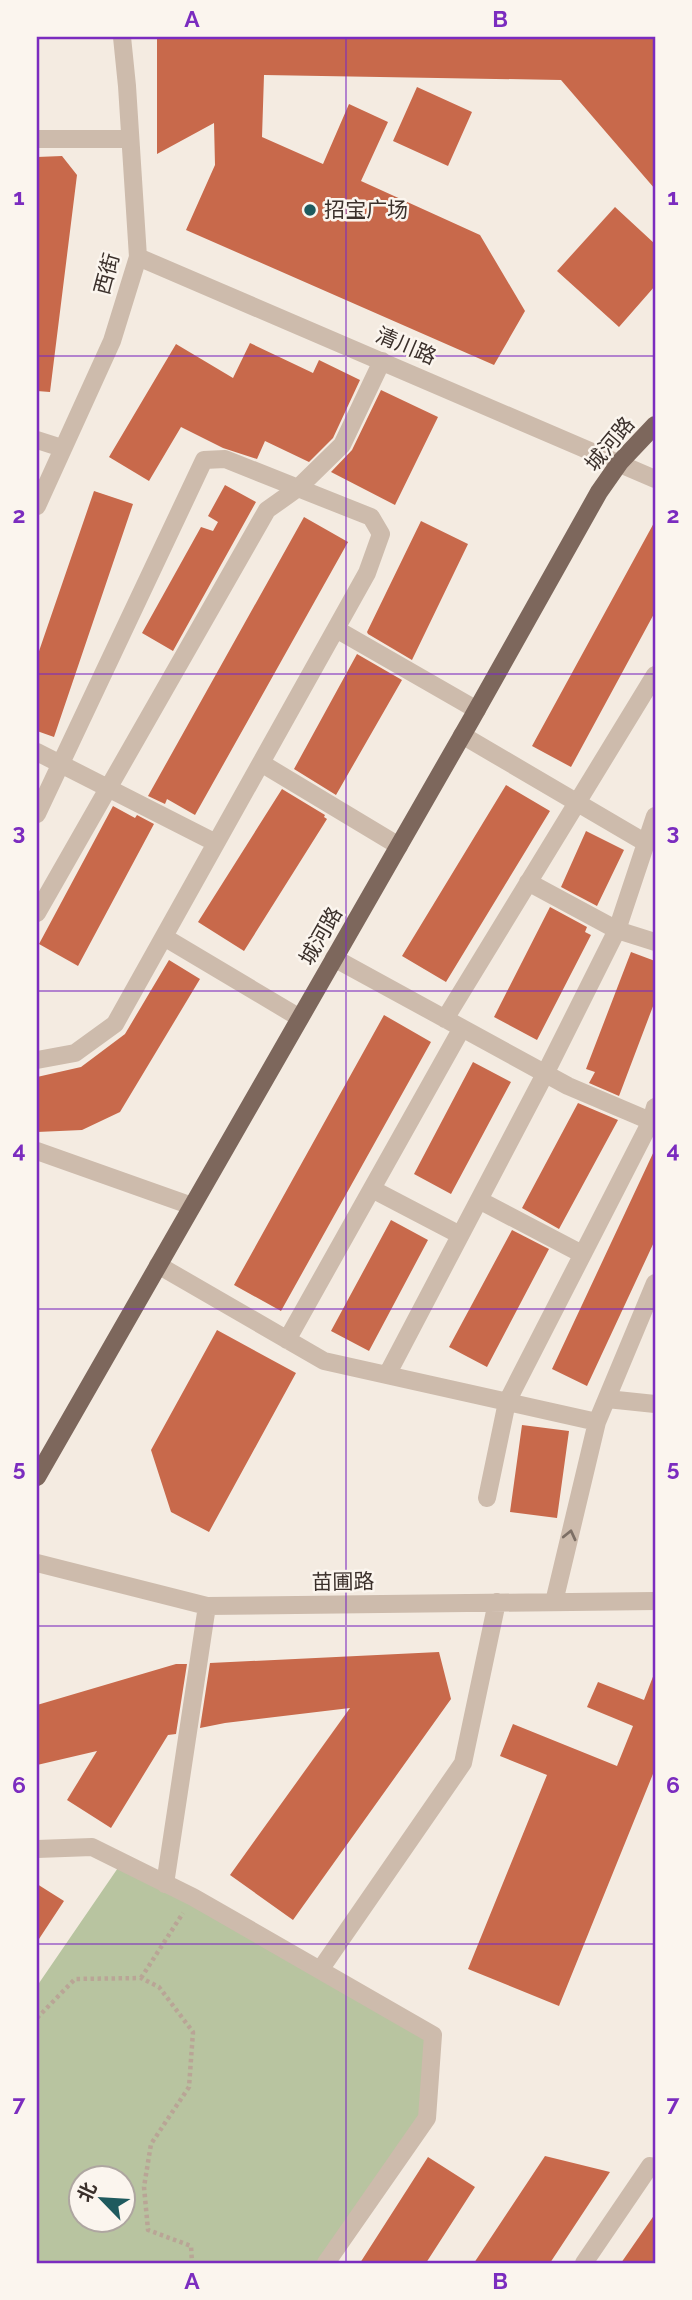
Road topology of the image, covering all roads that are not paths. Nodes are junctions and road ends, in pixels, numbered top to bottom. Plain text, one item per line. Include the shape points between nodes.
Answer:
1 (122, 37) edge
2 (130, 138) junction
3 (37, 139) edge
4 (138, 257) junction
5 (382, 361) junction
6 (655, 425) edge
7 (37, 440) edge
8 (62, 448) junction
9 (620, 462) junction
10 (655, 479) edge
11 (299, 488) junction
12 (37, 506) edge
13 (336, 629) junction
14 (655, 676) edge
15 (477, 710) junction
16 (462, 735) junction
17 (37, 752) edge
18 (261, 763) junction
19 (60, 764) junction
20 (108, 788) junction
21 (577, 803) junction
22 (37, 814) edge
23 (655, 816) edge
24 (216, 843) junction
25 (646, 843) junction
26 (399, 846) junction
27 (528, 882) junction
28 (37, 913) edge
29 (617, 930) junction
30 (164, 937) junction
31 (655, 942) edge
32 (334, 958) junction
33 (300, 1018) junction
34 (445, 1019) junction
35 (462, 1028) junction
36 (37, 1060) edge
37 (545, 1074) junction
38 (654, 1117) edge
39 (37, 1151) edge
40 (372, 1189) junction
41 (479, 1200) junction
42 (192, 1206) junction
43 (460, 1235) junction
44 (582, 1254) junction
45 (158, 1265) junction
46 (655, 1283) edge
47 (287, 1340) junction
48 (387, 1375) junction
49 (607, 1399) junction
50 (507, 1402) junction
51 (655, 1404) edge
52 (597, 1422) junction
53 (37, 1477) edge
54 (487, 1498) dead end
55 (37, 1563) edge
56 (655, 1601) edge
57 (496, 1602) junction
58 (554, 1602) junction
59 (207, 1606) junction
60 (37, 1849) edge
61 (165, 1884) junction
62 (320, 1970) junction
63 (655, 2167) edge
64 (326, 2263) edge
65 (584, 2263) edge

1 - 2 street, 西街
2 - 3 street
2 - 4 street, 西街
4 - 5 street, 清川路
4 - 8 street, 西街 via 112,341
5 - 9 street, 清川路
5 - 11 street via 342,445
6 - 9 main road, 城河路
7 - 8 street
8 - 12 street, 西街
9 - 10 street, 清川路
9 - 15 main road, 城河路
11 - 13 street via 371,517 381,534 368,573
11 - 19 street via 225,459 204,460
11 - 20 street via 267,510
13 - 15 street
13 - 18 street
14 - 21 street
15 - 16 main road, 城河路
16 - 21 street
16 - 26 main road, 城河路
17 - 19 street
18 - 24 street
18 - 26 street
19 - 20 street
19 - 22 street
20 - 24 street
20 - 28 street
21 - 25 street
21 - 27 street
23 - 25 street
24 - 30 street
25 - 29 street
26 - 32 main road, 城河路
27 - 29 street
27 - 34 street
29 - 31 street
29 - 37 street
30 - 33 street
30 - 36 street via 115,1024 75,1053
32 - 33 main road, 城河路
32 - 34 street
33 - 42 main road, 城河路
34 - 35 street
35 - 37 street
35 - 40 street
37 - 38 street
37 - 41 street
38 - 44 street
39 - 42 street
40 - 43 street
40 - 47 street
41 - 43 street
41 - 44 street
42 - 45 main road, 城河路
43 - 48 street
44 - 50 street
45 - 47 street
45 - 53 main road, 城河路
46 - 49 street
47 - 48 street via 324,1361
48 - 50 street
49 - 51 street
49 - 52 street
50 - 52 street
50 - 54 street
58 -> 52 street
55 - 59 street, 苗圃路
56 - 58 street, 苗圃路
57 - 58 street, 苗圃路
57 - 59 street, 苗圃路
57 - 62 street via 463,1763
59 - 61 street
60 - 61 street via 92,1847
61 - 62 street
62 - 64 street via 433,2035 427,2118
63 - 65 street via 650,2166

